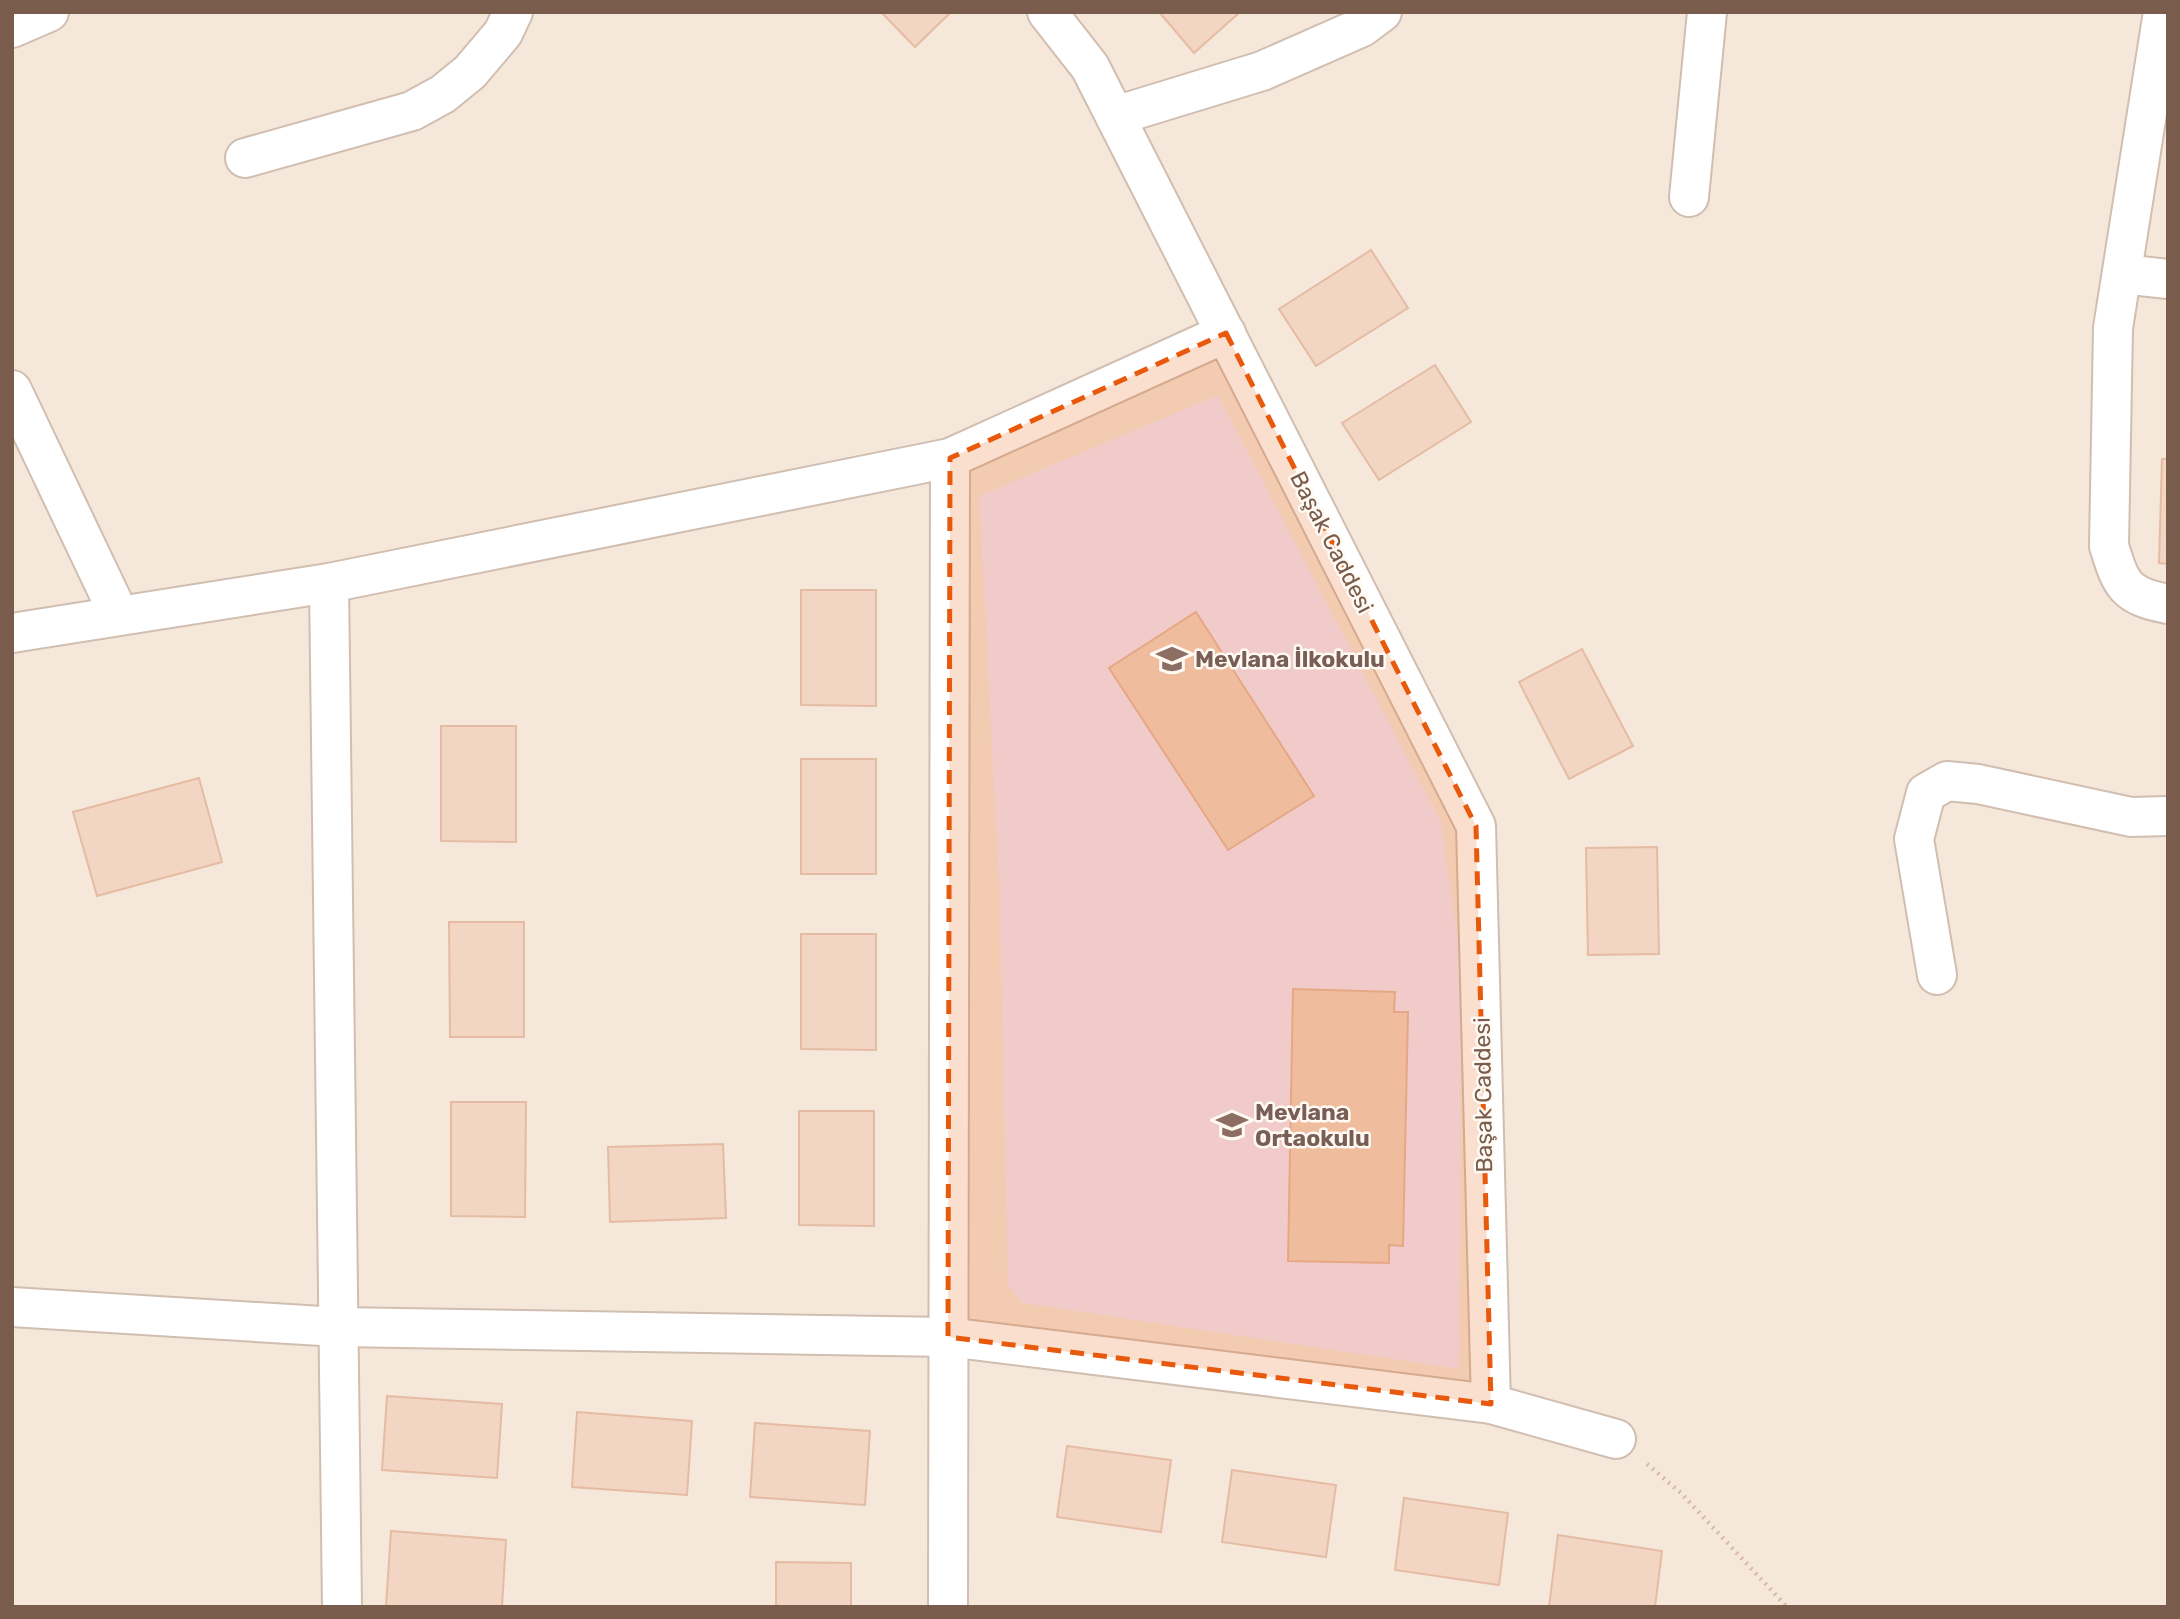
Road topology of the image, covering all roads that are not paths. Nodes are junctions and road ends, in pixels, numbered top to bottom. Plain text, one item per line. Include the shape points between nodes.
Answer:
1 (49, 12) edge
2 (513, 12) edge
3 (1047, 12) edge
4 (1382, 12) edge
5 (1707, 12) edge
6 (2163, 12) edge
7 (12, 28) edge
8 (1115, 116) junction
9 (245, 158) dead end
10 (1689, 197) dead end
11 (2122, 274) junction
12 (2168, 279) edge
13 (1226, 333) junction
14 (12, 390) edge
15 (950, 458) junction
16 (329, 583) junction
17 (2168, 604) edge
18 (119, 615) junction
19 (12, 633) edge
20 (2168, 816) edge
21 (1937, 975) dead end
22 (12, 1307) edge
23 (338, 1327) junction
24 (948, 1337) junction
25 (1490, 1404) junction
26 (1616, 1439) road end
27 (342, 1607) edge
28 (948, 1607) edge

1 - 7 street
2 - 9 street via 503,33 470,72 412,111
3 - 8 street, Başak Caddesi via 1090,68
4 - 8 street via 1362,27 1262,71
5 - 10 street
6 - 11 street
8 - 13 street, Başak Caddesi
11 - 12 street
11 - 17 street via 2113,328 2109,546 2119,579 2143,599
13 - 15 street
13 - 25 street, Başak Caddesi via 1476,826
14 - 18 street
15 - 16 street
15 - 24 street
16 - 18 street
16 - 23 street
18 - 19 street
20 - 21 street via 2132,817 1947,781 1926,793 1913,839
22 - 23 street
23 - 24 street
23 - 27 street
24 - 25 street
24 - 28 street
25 - 26 street

